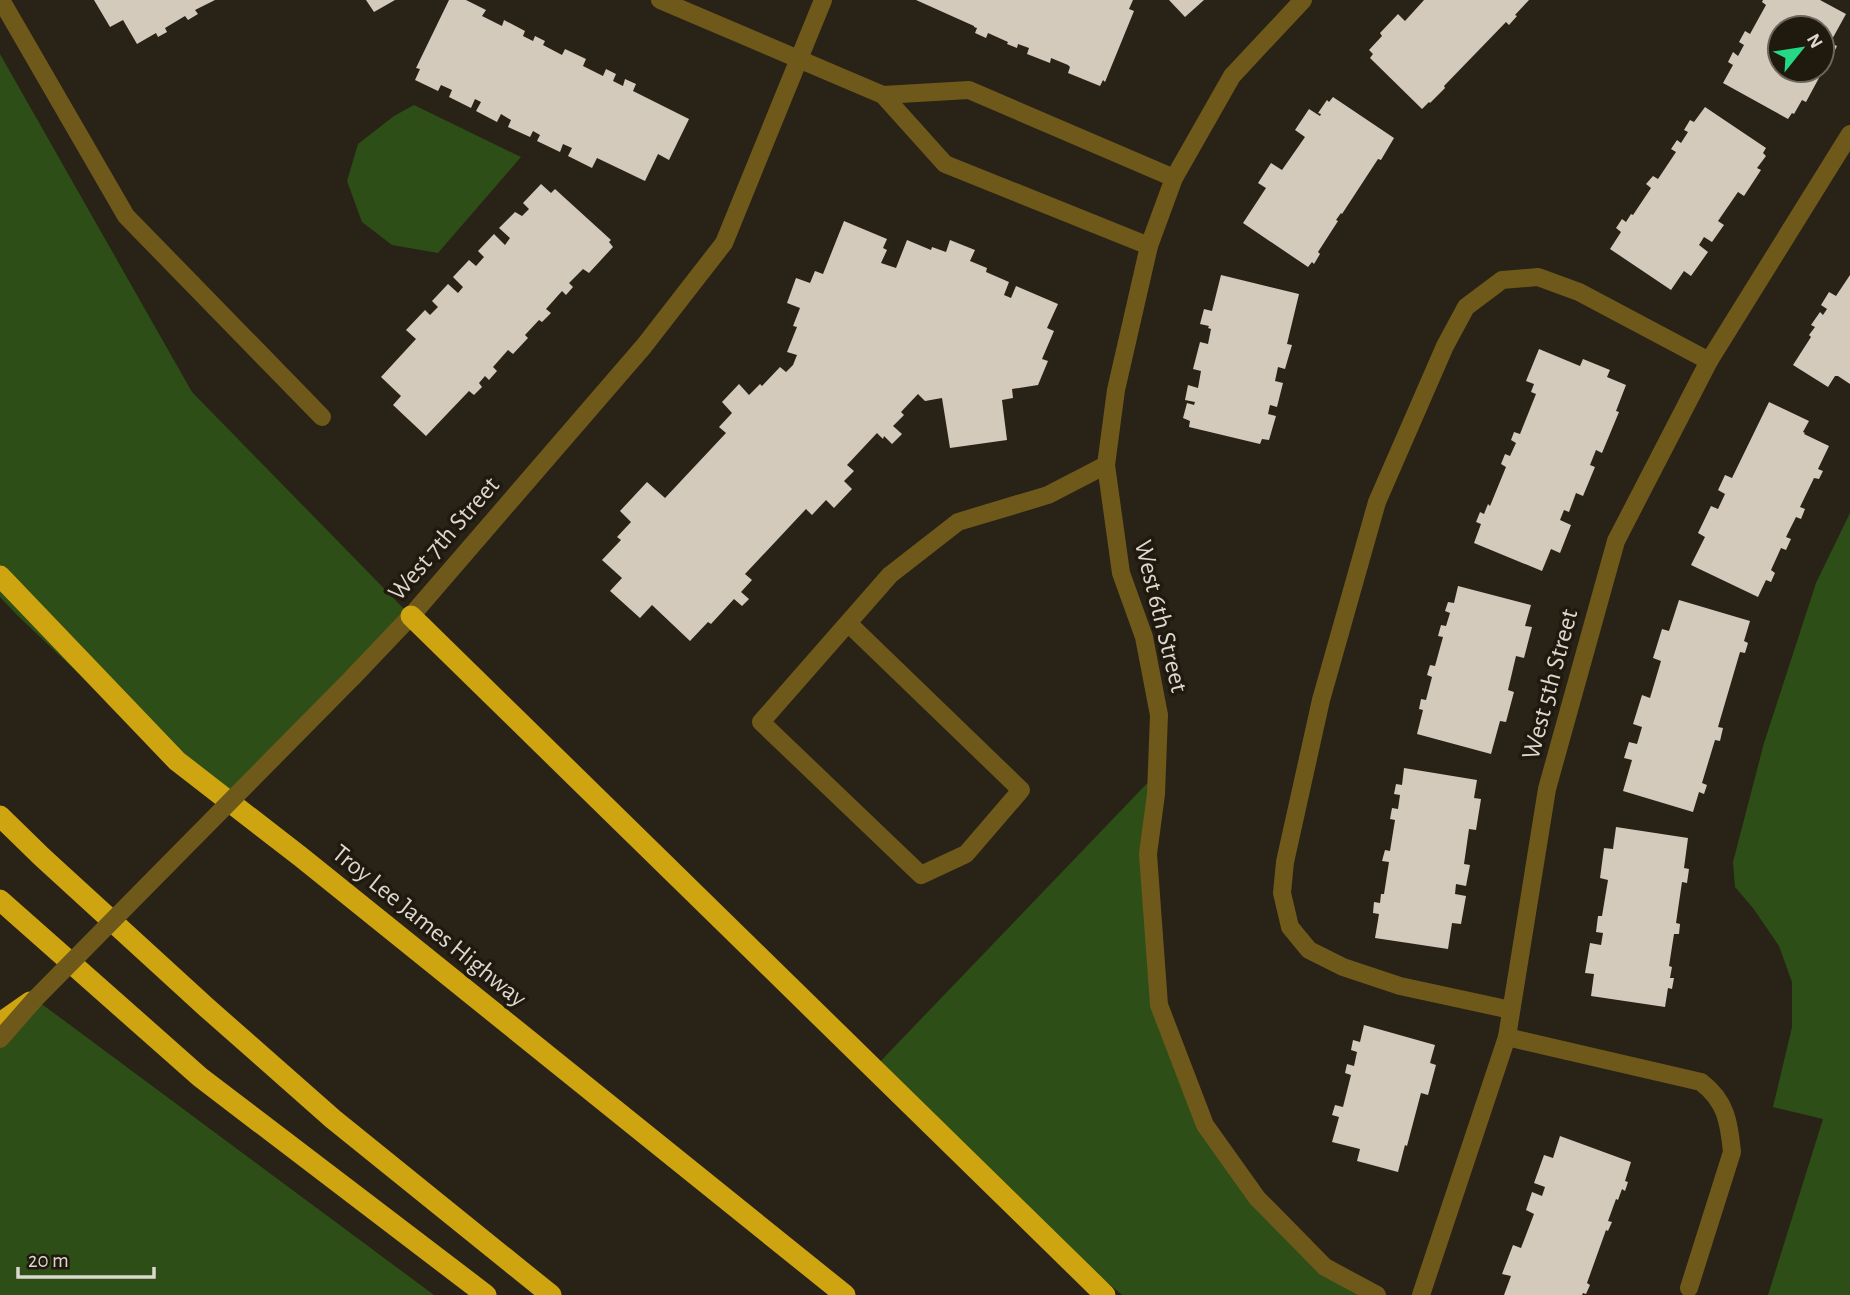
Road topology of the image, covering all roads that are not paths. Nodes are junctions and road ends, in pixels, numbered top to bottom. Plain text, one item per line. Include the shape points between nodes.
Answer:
1 (1, 0) edge
2 (660, 0) edge
3 (824, 0) edge
4 (1303, 0) edge
5 (799, 58) junction
6 (883, 95) junction
7 (1850, 134) edge
8 (1174, 178) junction
9 (1149, 246) junction
10 (1709, 361) junction
11 (322, 417) dead end
12 (1106, 465) junction
13 (0, 576) edge
14 (411, 616) junction
15 (848, 623) junction
16 (0, 816) edge
17 (0, 900) edge
18 (35, 999) junction
19 (1511, 1010) junction
20 (0, 1023) edge
21 (1507, 1037) junction
22 (0, 1039) edge
23 (1689, 1288) dead end
24 (486, 1295) edge
25 (551, 1295) edge
26 (845, 1295) edge
27 (1105, 1295) edge
28 (1377, 1295) edge
29 (1422, 1295) edge

1 - 11 street via 126,216
2 - 5 street
3 - 5 street, West 7th Street
4 - 8 street, West 6th Street via 1232,76
5 - 6 street
5 - 14 street, West 7th Street via 724,243 644,346
6 - 8 street via 969,90
6 - 9 street via 945,164
7 - 10 street, West 5th Street
8 - 9 street, West 6th Street
9 - 12 street, West 6th Street via 1116,390
10 - 19 street, West 5th Street via 1616,541 1547,789
10 - 19 street via 1579,292 1538,277 1502,280 1466,307 1377,502 1321,700 1286,862 1282,893 1290,927 1308,950 1343,967 1400,986
12 - 15 street via 1048,495 958,522 890,575
12 - 28 street, West 6th Street via 1121,573 1144,637 1159,715 1148,855 1159,1004 1205,1125 1257,1198 1325,1267
13 - 26 highway, Troy Lee James Highway via 177,761
14 - 18 street, West 7th Street, bridge
14 - 27 highway
15 - 15 street via 761,722 921,875 966,854 1021,790
16 - 25 highway via 333,1119
17 - 24 highway via 200,1077
18 - 20 highway, bridge
18 - 22 street, West 7th Street, bridge
19 - 21 street, West 5th Street
21 - 23 street via 1701,1082 1713,1092 1730,1129 1732,1152
21 - 29 street, West 5th Street

